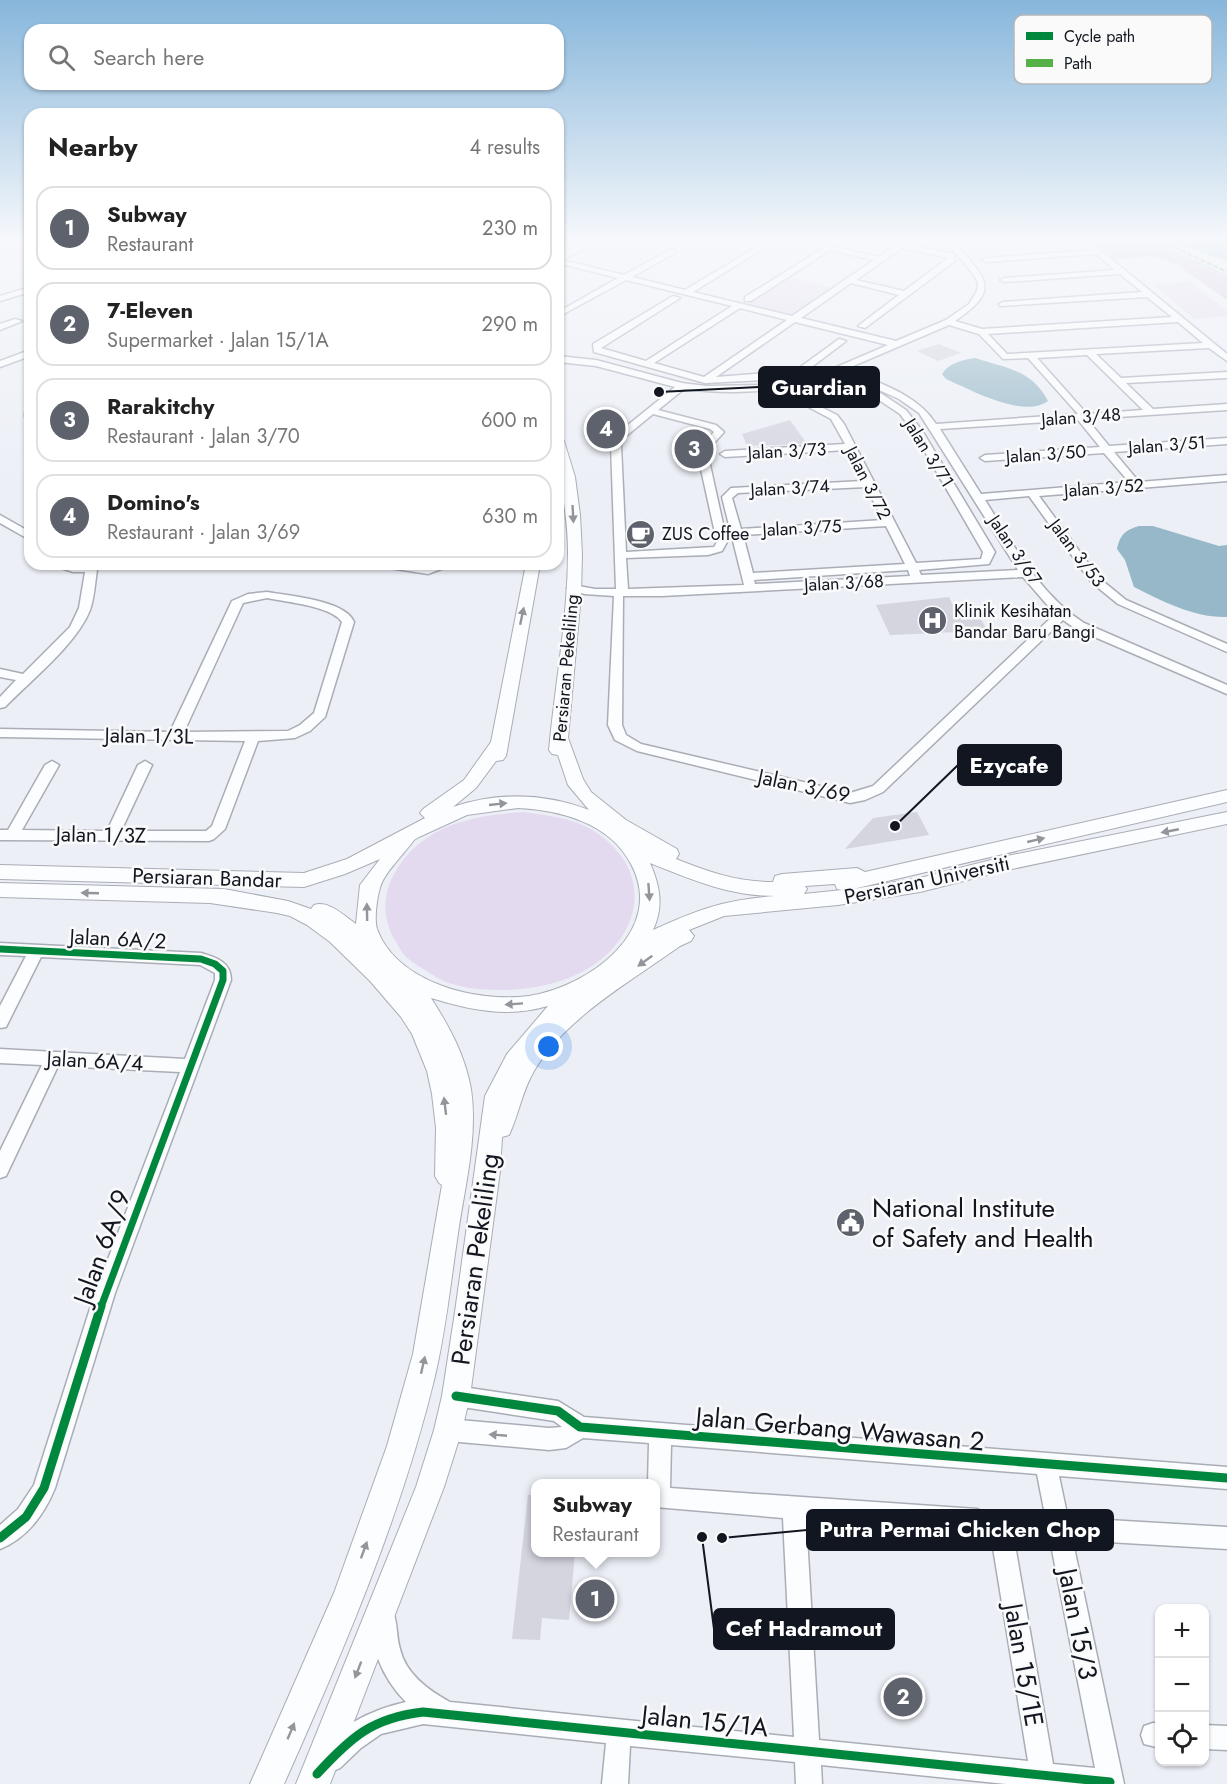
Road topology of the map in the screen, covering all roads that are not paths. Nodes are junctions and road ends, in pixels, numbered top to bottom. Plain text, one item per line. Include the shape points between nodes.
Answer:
1 (14, 322) edge
2 (634, 322) edge
3 (712, 322) edge
4 (792, 322) edge
5 (805, 322) edge
6 (867, 322) edge
7 (949, 322) joint
8 (1130, 322) edge
9 (1183, 322) edge
10 (862, 326) dead end
11 (0, 327) edge
12 (982, 332) junction
13 (842, 341) dead end
14 (897, 344) junction
15 (1211, 345) junction
16 (1089, 352) junction
17 (24, 355) edge
18 (1031, 356) junction
19 (1227, 358) edge
20 (564, 360) edge
21 (0, 364) edge
22 (647, 364) junction
23 (839, 369) junction
24 (1227, 375) edge
25 (705, 380) junction
26 (1119, 381) junction
27 (682, 386) junction
28 (804, 402) joint
29 (1227, 407) edge
30 (652, 411) junction
31 (1150, 412) junction
32 (1082, 417) junction
33 (934, 427) junction
34 (1227, 441) edge
35 (850, 447) junction
36 (1107, 450) junction
37 (725, 454) dead end
38 (985, 458) dead end
39 (564, 460) edge
40 (1227, 478) edge
41 (869, 484) junction
42 (1136, 485) junction
43 (1032, 494) junction
44 (980, 498) junction
45 (729, 511) joint
46 (0, 518) edge
47 (889, 523) junction
48 (737, 532) junction
49 (24, 533) edge
50 (621, 555) junction
51 (912, 566) junction
52 (91, 570) edge
53 (417, 570) edge
54 (433, 570) edge
55 (532, 570) edge
56 (1026, 573) junction
57 (917, 579) junction
58 (750, 583) junction
59 (621, 595) junction
60 (573, 596) junction
61 (1062, 614) junction
62 (1227, 648) edge
63 (0, 673) edge
64 (27, 679) junction
65 (1227, 690) edge
66 (0, 704) edge
67 (0, 733) edge
68 (175, 736) junction
69 (253, 737) junction
70 (559, 738) junction
71 (499, 743) junction
72 (52, 765) dead end
73 (145, 765) dead end
74 (1227, 796) edge
75 (455, 813) junction
76 (587, 816) junction
77 (1227, 818) edge
78 (6, 835) edge
79 (112, 835) junction
80 (405, 839) junction
81 (633, 849) junction
82 (0, 872) edge
83 (919, 877) junction
84 (211, 887) junction
85 (0, 890) edge
86 (375, 947) junction
87 (632, 948) junction
88 (0, 949) edge
89 (36, 951) junction
90 (223, 980) joint
91 (408, 981) junction
92 (577, 990) junction
93 (0, 1022) edge
94 (0, 1056) edge
95 (53, 1059) junction
96 (191, 1066) junction
97 (489, 1166) junction
98 (0, 1170) edge
99 (447, 1227) junction
100 (456, 1396) junction
101 (580, 1427) junction
102 (448, 1430) junction
103 (660, 1434) junction
104 (1046, 1465) junction
105 (1227, 1478) edge
106 (659, 1479) edge
107 (660, 1498) edge
108 (794, 1508) junction
109 (1108, 1531) dead end
110 (0, 1538) edge
111 (1227, 1538) edge
112 (387, 1596) junction
113 (445, 1713) junction
114 (619, 1731) junction
115 (1209, 1737) edge
116 (1227, 1738) edge
117 (807, 1751) junction
118 (315, 1779) edge
119 (1044, 1780) edge
120 (1110, 1783) edge
121 (267, 1784) edge
122 (615, 1784) edge
123 (809, 1784) edge

1 - 11 street
2 - 22 street via 596,345 597,350
3 - 22 street
4 - 25 street
5 - 14 street
6 - 10 street
7 - 12 street
7 - 14 street
8 - 12 street
9 - 15 street
12 - 18 street via 1002,355
13 - 25 street via 798,373
14 - 23 street
15 - 16 street
15 - 19 street
16 - 18 street
16 - 26 street
17 - 21 street
18 - 32 street
20 - 27 street via 596,363
22 - 25 street
23 - 27 street via 813,380 778,387 706,390
23 - 33 street, Jalan 3/67 via 902,397 923,411
24 - 26 street
26 - 31 street
27 - 30 street, Jalan 3/69
28 - 35 street, Jalan 3/72 via 834,417
28 - 51 street, Jalan 3/71 via 805,397 843,382 879,396 903,412 918,432 989,552 985,562
29 - 31 street, Jalan 3/48
30 - 50 street, Jalan 3/69 via 621,435 616,445
30 - 50 street via 719,432 702,451 722,542 718,549 708,552
31 - 32 street, Jalan 3/48
32 - 33 street, Jalan 3/48
32 - 36 street
33 - 44 street, Jalan 3/67
34 - 36 street, Jalan 3/51
35 - 37 street, Jalan 3/73
35 - 41 street, Jalan 3/72
36 - 38 street, Jalan 3/50
36 - 42 street
39 -> 60 main road, Persiaran Pekeliling via 574,512
40 - 42 street, Jalan 3/52
41 - 45 street, Jalan 3/74 via 735,490 727,497
41 - 47 street, Jalan 3/72
42 - 43 street, Jalan 3/52
43 - 44 street, Jalan 3/52
43 - 62 street, Jalan 3/53 via 1107,593
44 - 56 street, Jalan 3/67
45 - 48 street, Jalan 3/75
46 - 49 street
47 - 48 street, Jalan 3/75
47 - 51 street, Jalan 3/72
48 - 58 street
50 - 59 street, Jalan 3/69
51 - 57 street, Jalan 3/72
51 - 58 street
52 - 64 street via 85,608 78,624
53 - 54 street
71 -> 55 main road
56 - 57 street, Jalan 3/68
56 - 61 street, Jalan 3/67
57 - 58 street, Jalan 3/68
58 - 59 street, Jalan 3/68 via 650,598
59 - 60 street, Jalan 3/68 via 594,599
59 - 61 street, Jalan 3/69 via 615,725 620,737 637,747 850,798 878,789
60 - 70 main road, Persiaran Pekeliling
61 - 65 street, Jalan 3/67 via 1089,630
63 - 64 street
64 - 66 street
67 - 68 street, Jalan 1/3L
68 - 69 street, Jalan 1/3L
68 - 69 street, Jalan 1/3L via 235,605 252,596 267,596 334,609 346,617 348,622 320,714 298,732 282,737
69 - 79 street, Jalan 1/3Z via 218,828 209,836
70 - 76 main road, Persiaran Pekeliling via 561,782
70 - 83 main road via 585,797 619,823 696,866 768,882
71 - 75 main road via 495,764 481,789
71 - 84 main road via 468,787 354,856 303,873
72 - 78 street
73 - 79 street
83 -> 74 main road, Persiaran Universiti
75 -> 76 main road via 513,803 552,806
75 - 80 main road
76 - 81 main road
77 -> 83 main road, Persiaran Universiti
78 - 79 street, Jalan 1/3Z
80 - 84 main road, Persiaran Bandar via 348,868 304,880
86 -> 80 main road via 368,931 366,898 379,866
81 - 83 main road, Persiaran Universiti via 712,881 753,889 806,889
81 -> 87 main road via 642,864 651,897 643,932
82 - 84 main road, Persiaran Bandar
83 - 87 main road, Persiaran Universiti via 838,898 722,909
83 -> 97 main road via 855,903 743,914 706,925 673,941 578,1011 531,1058 515,1084
84 -> 85 main road, Persiaran Bandar
84 - 86 main road, Persiaran Bandar via 305,903 330,915
99 -> 84 main road via 443,1088 434,1054 419,1025 387,984 323,925 294,910
86 - 91 main road
87 - 92 main road via 609,971
88 - 89 street, Jalan 6A/2
89 - 90 street, Jalan 6A/2 via 201,959 223,971
89 - 93 street
90 - 96 street, Jalan 6A/9
92 -> 91 main road via 519,1005 489,1005 459,1002
91 - 99 main road, Persiaran Pekeliling via 435,1021 456,1068 463,1120
92 - 97 main road, Persiaran Pekeliling via 511,1063 492,1113
94 - 95 street, Jalan 6A/4
95 - 96 street, Jalan 6A/4
95 - 98 street
96 - 110 street, Jalan 6A/9 via 105,1293 44,1488 19,1526
97 - 100 main road, Persiaran Pekeliling
121 -> 99 main road, Persiaran Pekeliling via 348,1596 389,1484 422,1373
100 - 101 street, Jalan Gerbang Wawasan 2 via 558,1411
100 - 102 main road, Persiaran Pekeliling
101 -> 102 street, Jalan Gerbang Wawasan 2 via 566,1437 549,1440
101 - 103 street, Jalan Gerbang Wawasan 2
102 - 112 main road, Persiaran Pekeliling
103 - 104 street, Jalan Gerbang Wawasan 2
103 - 106 street
104 - 105 street, Jalan Gerbang Wawasan 2
104 - 120 street, Jalan 15/3
107 - 108 street
108 - 117 street
108 - 119 street, Jalan 15/1E via 976,1520 1000,1536
109 - 111 street
112 - 113 street, Jalan 15/1A via 386,1643 398,1675 420,1699
112 -> 118 main road, Persiaran Pekeliling
113 - 114 street, Jalan 15/1A
113 - 118 street, Jalan 15/1A via 402,1714 370,1725 339,1750
114 - 117 street, Jalan 15/1A
114 - 122 street
115 - 116 street
117 - 119 street, Jalan 15/1A
117 - 123 street
119 - 120 street, Jalan 15/1A

